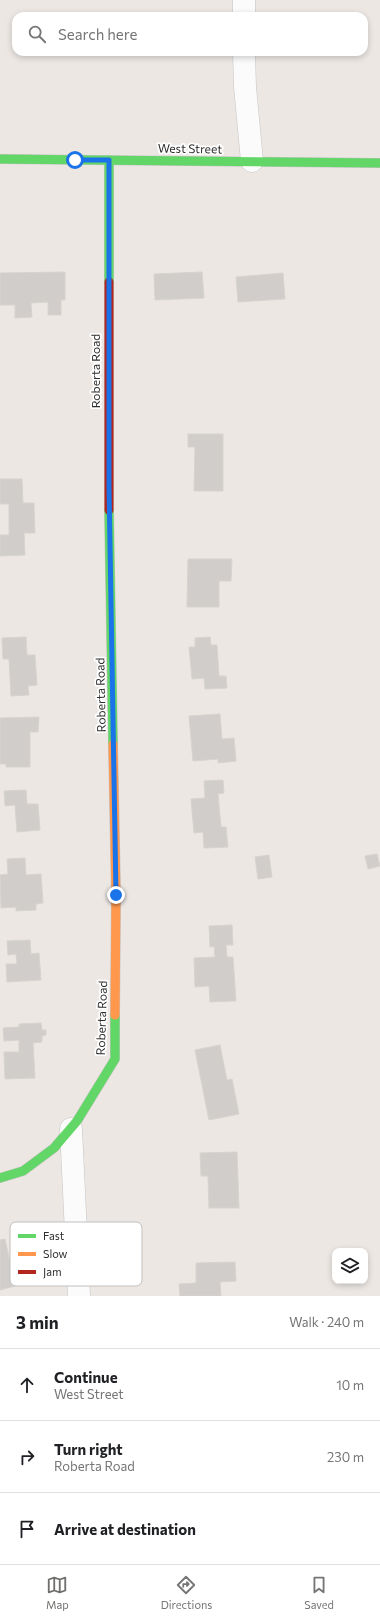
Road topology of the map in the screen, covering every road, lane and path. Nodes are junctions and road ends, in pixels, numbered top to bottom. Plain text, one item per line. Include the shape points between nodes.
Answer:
1 (244, 0) edge
2 (244, 12) edge
3 (244, 56) edge
4 (0, 160) edge
5 (109, 160) junction
6 (252, 161) junction
7 (380, 162) edge
8 (70, 1129) junction
9 (0, 1178) edge
10 (75, 1222) edge
11 (78, 1286) edge
12 (79, 1296) edge

1 - 2 street
3 - 6 street
4 - 5 street, West Street
5 - 6 street, West Street
5 - 8 street, Roberta Road via 109,479 116,895 115,1059
6 - 7 street, West Street
8 - 9 street, Roberta Road via 54,1148 23,1171
8 - 10 street
11 - 12 street

